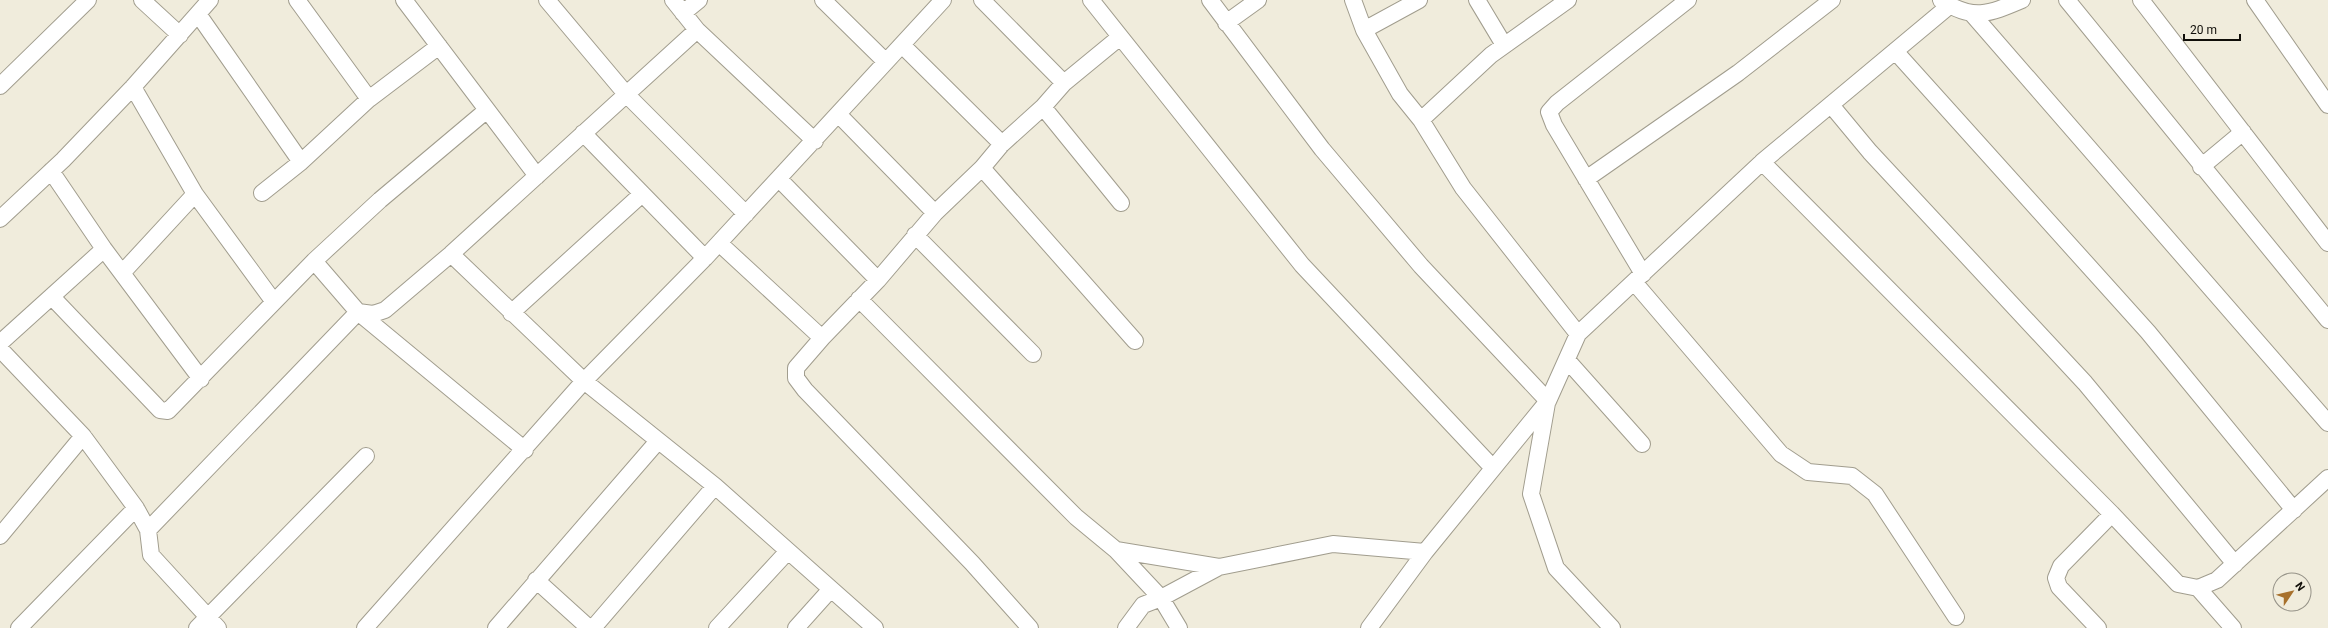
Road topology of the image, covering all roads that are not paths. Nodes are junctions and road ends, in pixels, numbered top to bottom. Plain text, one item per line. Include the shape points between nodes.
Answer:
1 (88, 0) edge
2 (142, 0) edge
3 (210, 0) edge
4 (298, 0) edge
5 (404, 0) edge
6 (547, 0) edge
7 (673, 0) edge
8 (699, 0) edge
9 (824, 0) edge
10 (944, 0) edge
11 (982, 0) edge
12 (1091, 0) edge
13 (1210, 0) edge
14 (1258, 0) edge
15 (1353, 0) edge
16 (1419, 0) edge
17 (1477, 0) edge
18 (1568, 0) edge
19 (1688, 0) edge
20 (1832, 0) edge
21 (2022, 0) edge
22 (2067, 0) edge
23 (2141, 0) edge
24 (2255, 0) edge
25 (1945, 3) edge
26 (683, 13) junction
27 (198, 14) junction
28 (1973, 15) junction
29 (1226, 23) junction
30 (697, 30) junction
31 (1364, 30) junction
32 (180, 36) junction
33 (1120, 37) junction
34 (902, 45) junction
35 (1504, 45) junction
36 (439, 46) junction
37 (1895, 51) junction
38 (886, 62) junction
39 (1064, 83) junction
40 (0, 86) edge
41 (133, 87) junction
42 (626, 94) junction
43 (369, 99) junction
44 (1831, 105) junction
45 (2328, 105) edge
46 (1044, 107) junction
47 (487, 110) junction
48 (839, 115) junction
49 (1421, 120) junction
50 (2243, 132) junction
51 (583, 133) junction
52 (815, 141) junction
53 (1002, 144) junction
54 (301, 162) junction
55 (1762, 162) junction
56 (2201, 167) junction
57 (982, 168) junction
58 (51, 171) junction
59 (537, 176) junction
60 (1586, 179) junction
61 (778, 180) junction
62 (262, 193) dead end
63 (196, 194) junction
64 (642, 194) junction
65 (1121, 203) dead end
66 (936, 213) junction
67 (746, 214) junction
68 (0, 219) edge
69 (915, 236) junction
70 (719, 243) junction
71 (2328, 243) edge
72 (104, 248) junction
73 (451, 254) junction
74 (705, 258) junction
75 (314, 261) junction
76 (123, 272) junction
77 (1638, 278) junction
78 (878, 280) junction
79 (52, 297) junction
80 (859, 299) junction
81 (274, 302) junction
82 (358, 312) junction
83 (511, 313) junction
84 (2328, 320) edge
85 (1578, 334) junction
86 (822, 338) junction
87 (1135, 341) dead end
88 (0, 343) edge
89 (0, 349) edge
90 (1033, 354) dead end
91 (1566, 360) junction
92 (201, 379) junction
93 (584, 381) junction
94 (1548, 401) junction
95 (2328, 423) edge
96 (83, 436) junction
97 (658, 441) junction
98 (1642, 444) dead end
99 (525, 450) junction
100 (366, 456) dead end
101 (1494, 468) junction
102 (2328, 478) edge
103 (715, 486) junction
104 (136, 508) junction
105 (2294, 510) junction
106 (2112, 514) junction
107 (148, 530) junction
108 (0, 536) edge
109 (1116, 550) junction
110 (788, 551) junction
111 (1425, 552) junction
112 (2235, 564) junction
113 (1219, 567) junction
114 (536, 580) junction
115 (2198, 588) junction
116 (831, 589) junction
117 (1161, 598) junction
118 (1956, 617) dead end
119 (207, 624) edge
120 (19, 628) edge
121 (365, 628) edge
122 (496, 628) edge
123 (589, 628) edge
124 (593, 628) edge
125 (717, 628) edge
126 (796, 628) edge
127 (875, 628) edge
128 (1030, 628) edge
129 (1126, 628) edge
130 (1179, 628) edge
131 (1369, 628) edge
132 (1612, 628) edge
133 (2098, 628) edge
134 (2233, 628) edge

1 - 40 street
2 - 32 street
3 - 27 street
4 - 43 street
5 - 36 street
6 - 42 street
7 - 26 street
8 - 26 street
9 - 38 street
10 - 34 street
11 - 39 street
12 - 33 street
13 - 29 street
14 - 29 street
15 - 31 street
16 - 31 street
17 - 35 street
18 - 35 street
19 - 60 street via 1549,112
20 - 60 street via 1738,73
21 - 28 street via 1991,13
22 - 56 street
23 - 50 street
24 - 45 street
25 - 28 street
25 - 37 street
26 - 30 street
27 - 32 street
27 - 54 street
28 - 95 street
29 - 94 street via 1336,167 1421,266
30 - 42 street
30 - 52 street
31 - 49 street via 1400,94
32 - 41 street
33 - 39 street
33 - 101 street via 1302,265
34 - 38 street
34 - 53 street
35 - 49 street
36 - 43 street
36 - 47 street
37 - 44 street
37 - 105 street via 2148,332
38 - 48 street
39 - 46 street
41 - 58 street
41 - 63 street
42 - 51 street
42 - 67 street
43 - 54 street
44 - 55 street
44 - 112 street via 1870,152 2085,383
46 - 53 street
46 - 65 street
47 - 59 street
47 - 75 street via 380,200
48 - 52 street
48 - 66 street
49 - 85 street via 1463,188
50 - 56 street
50 - 71 street
51 - 59 street
51 - 64 street
52 - 61 street
53 - 57 street
54 - 62 street
55 - 77 street
55 - 106 street
56 - 84 street
57 - 66 street
57 - 87 street
58 - 68 street
58 - 72 street
59 - 73 street
60 - 77 street
61 - 67 street
61 - 78 street
63 - 76 street
63 - 81 street
64 - 74 street
64 - 83 street
66 - 69 street
67 - 70 street
69 - 78 street
69 - 90 street
70 - 74 street
70 - 86 street
72 - 76 street
72 - 79 street
73 - 82 street via 386,310 373,314
73 - 83 street
74 - 93 street
75 - 81 street
75 - 82 street
76 - 92 street
77 - 85 street
77 - 118 street via 1781,454 1808,472 1852,476 1875,494
78 - 80 street
79 - 88 street
79 - 92 street via 160,410 168,411 174,407
80 - 86 street
80 - 109 street via 1076,517
81 - 92 street
82 - 99 street
82 - 107 street
83 - 93 street
85 - 91 street
86 - 128 street via 796,368 796,378
89 - 96 street
91 - 94 street
91 - 98 street
93 - 97 street
93 - 99 street
94 - 101 street
94 - 132 street via 1531,494 1556,568
96 - 104 street
96 - 108 street
97 - 103 street
97 - 114 street
99 - 121 street
100 - 119 street
101 - 111 street
102 - 105 street
103 - 110 street
103 - 124 street
104 - 107 street
104 - 120 street
105 - 112 street
106 - 115 street via 2178,584
106 - 133 street via 2061,566 2056,578 2059,587
107 - 119 street via 150,555
109 - 113 street
109 - 117 street
110 - 116 street
110 - 125 street
111 - 113 street via 1333,544
111 - 131 street
112 - 115 street via 2217,580
113 - 117 street
114 - 122 street
114 - 123 street
115 - 134 street
116 - 126 street
116 - 127 street
117 - 129 street via 1143,605
117 - 130 street

